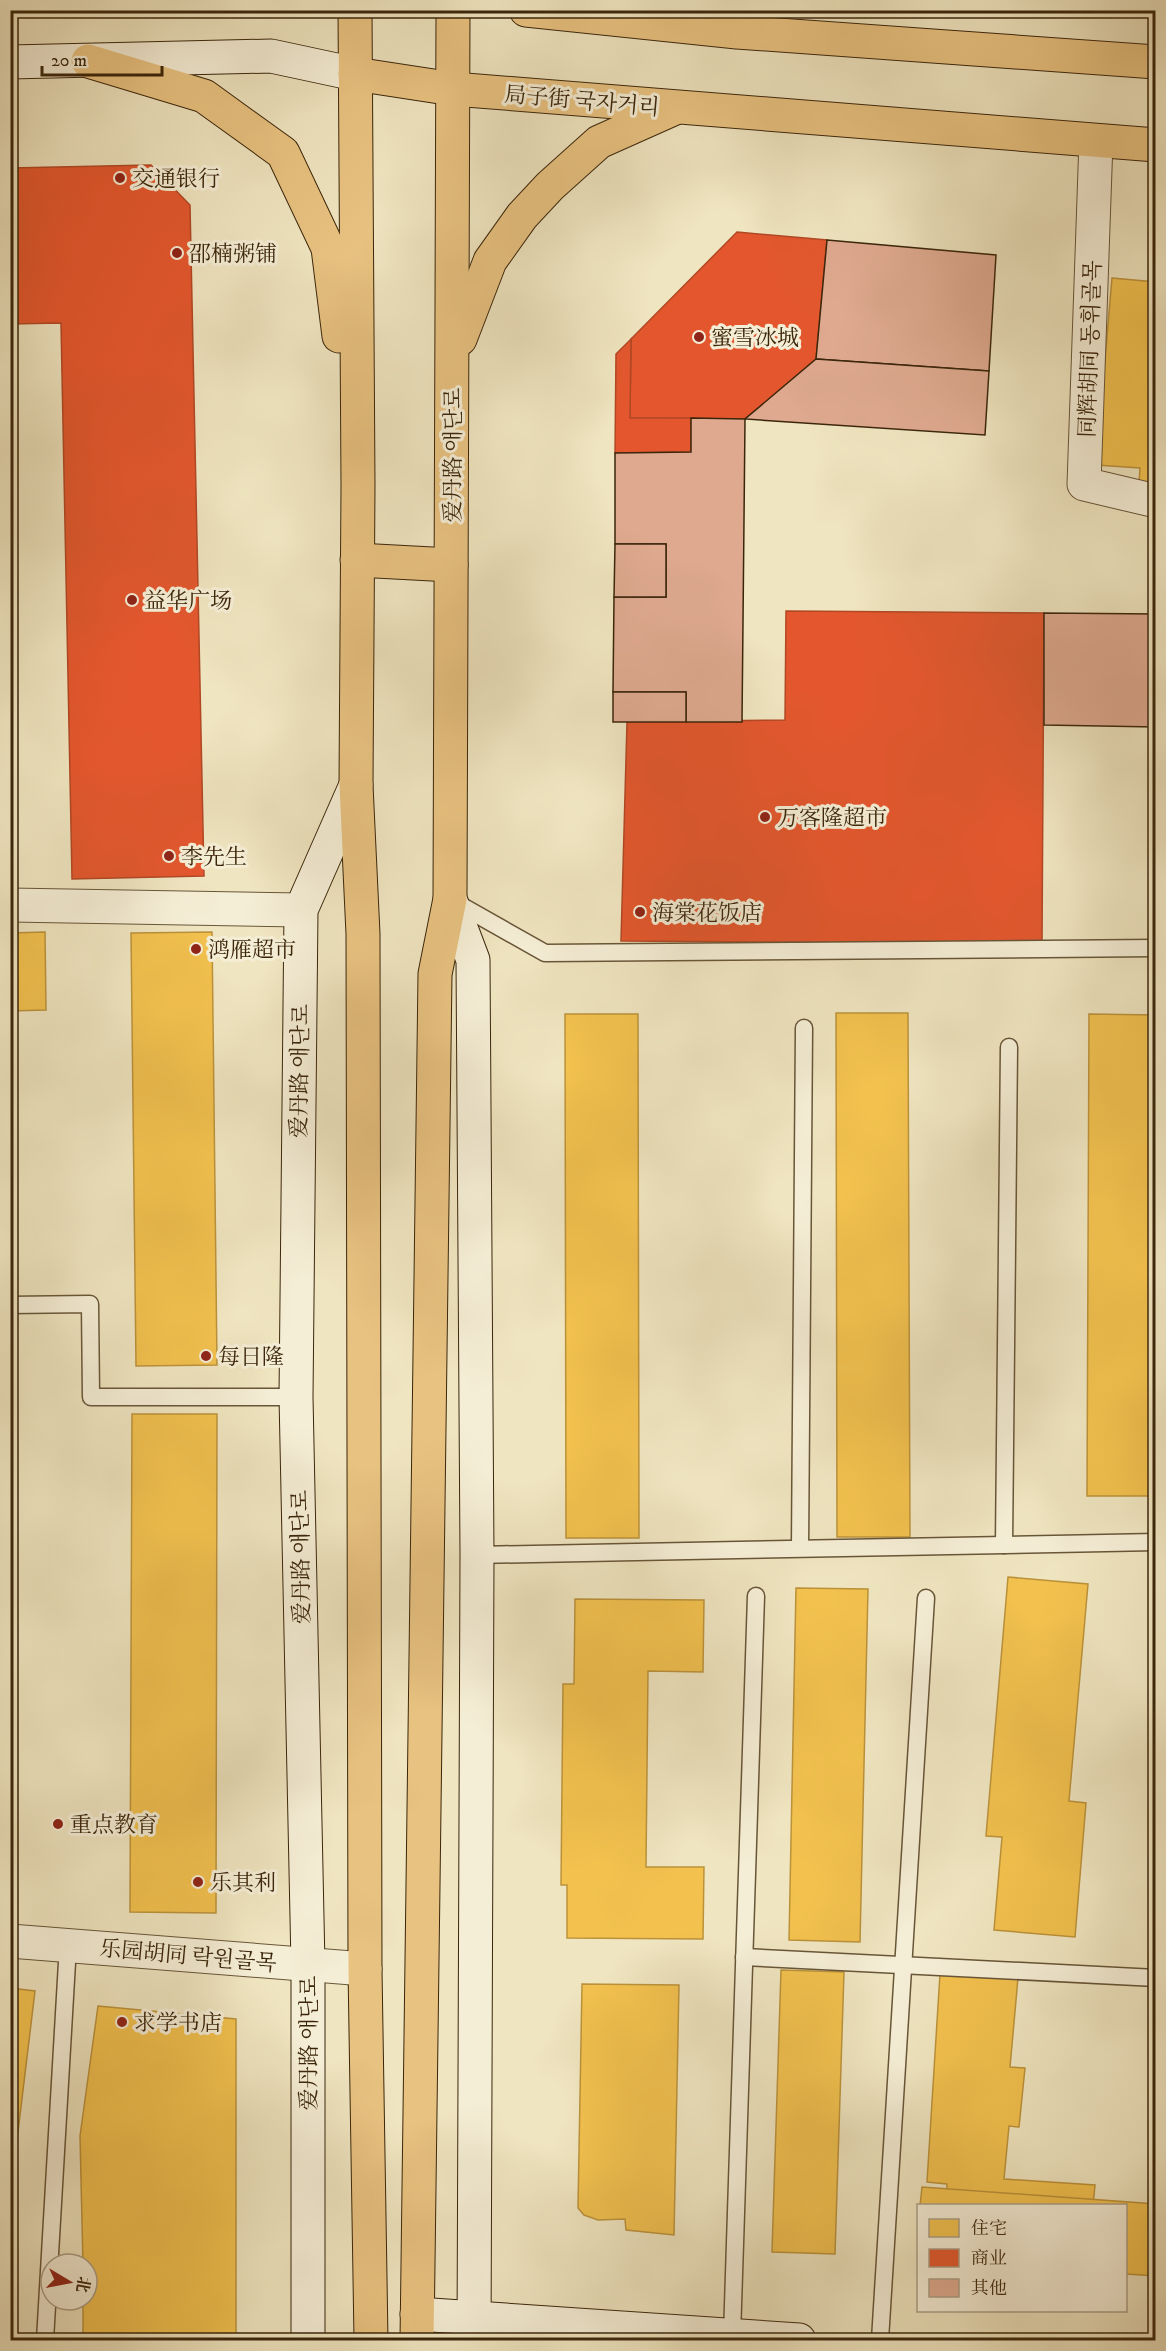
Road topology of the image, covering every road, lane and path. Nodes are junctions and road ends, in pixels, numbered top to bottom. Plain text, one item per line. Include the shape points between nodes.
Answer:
1 (355, 10) edge
2 (453, 10) edge
3 (526, 10) edge
4 (699, 10) edge
5 (737, 32) junction
6 (88, 61) junction
7 (10, 62) edge
8 (1155, 62) edge
9 (355, 74) junction
10 (453, 89) junction
11 (677, 108) junction
12 (1096, 141) junction
13 (1155, 145) edge
14 (452, 360) junction
15 (358, 485) junction
16 (1155, 501) edge
17 (357, 560) junction
18 (451, 566) junction
19 (356, 785) junction
20 (450, 899) junction
21 (10, 905) edge
22 (301, 910) junction
23 (1155, 948) edge
24 (804, 1028) dead end
25 (1009, 1047) dead end
26 (10, 1305) edge
27 (296, 1397) junction
28 (1155, 1542) edge
29 (1004, 1545) junction
30 (800, 1548) junction
31 (477, 1555) junction
32 (756, 1596) dead end
33 (926, 1598) dead end
34 (10, 1941) edge
35 (68, 1945) junction
36 (744, 1957) junction
37 (308, 1965) junction
38 (903, 1965) junction
39 (365, 1969) junction
40 (1155, 1978) edge
41 (417, 2327) edge
42 (474, 2330) edge
43 (732, 2336) junction
44 (45, 2340) edge
45 (308, 2340) edge
46 (371, 2340) edge
47 (791, 2340) edge
48 (799, 2340) edge
49 (880, 2340) edge

1 - 9 main road, 爱丹路 애단로
2 - 10 main road, 爱丹路 애단로
3 - 5 main road
4 - 5 main road
5 - 8 main road
6 - 7 street, 局子街 국자거리
6 - 9 street, 局子街 국자거리 via 271,56
6 - 15 main road via 204,96 283,153 328,248
9 - 10 main road, 局子街 국자거리
9 - 15 main road, 爱丹路 애단로
10 - 11 main road, 局子街 국자거리
10 - 14 main road, 爱丹路 애단로
11 - 12 main road, 局子街 국자거리
11 - 14 main road via 598,142 522,216 490,261
12 - 13 main road, 局子街 국자거리
12 - 16 street, 同辉胡同 동휘골목 via 1084,484
14 - 18 main road, 爱丹路 애단로
15 - 17 main road, 爱丹路 애단로
17 - 18 main road
17 - 19 main road, 爱丹路 애단로
18 - 20 main road, 爱丹路 애단로
19 - 22 street, 爱丹路 애단로
19 - 39 main road, 爱丹路 애단로 via 363,934
20 - 23 lane via 544,953
20 - 31 street, 爱丹路 애단로 via 473,960
20 - 41 main road, 爱丹路 애단로 via 435,974
21 - 22 street
22 - 27 street, 爱丹路 애단로
24 - 30 lane
25 - 29 lane
26 - 27 lane via 90,1304 91,1397
27 - 37 street, 爱丹路 애단로
28 - 29 lane
29 - 30 lane
30 - 31 lane
31 - 42 street, 爱丹路 애단로
32 - 36 lane
33 - 38 lane
34 - 35 street, 乐园胡同 락원골목
35 - 37 street, 乐园胡同 락원골목
35 - 44 lane
36 - 38 lane
36 - 43 lane
37 - 39 street, 乐园胡同 락원골목
37 - 45 street, 爱丹路 애단로
38 - 40 lane
38 - 49 lane
39 - 46 main road, 爱丹路 애단로
41 - 42 street
42 - 43 street
43 - 47 street
47 - 48 street

